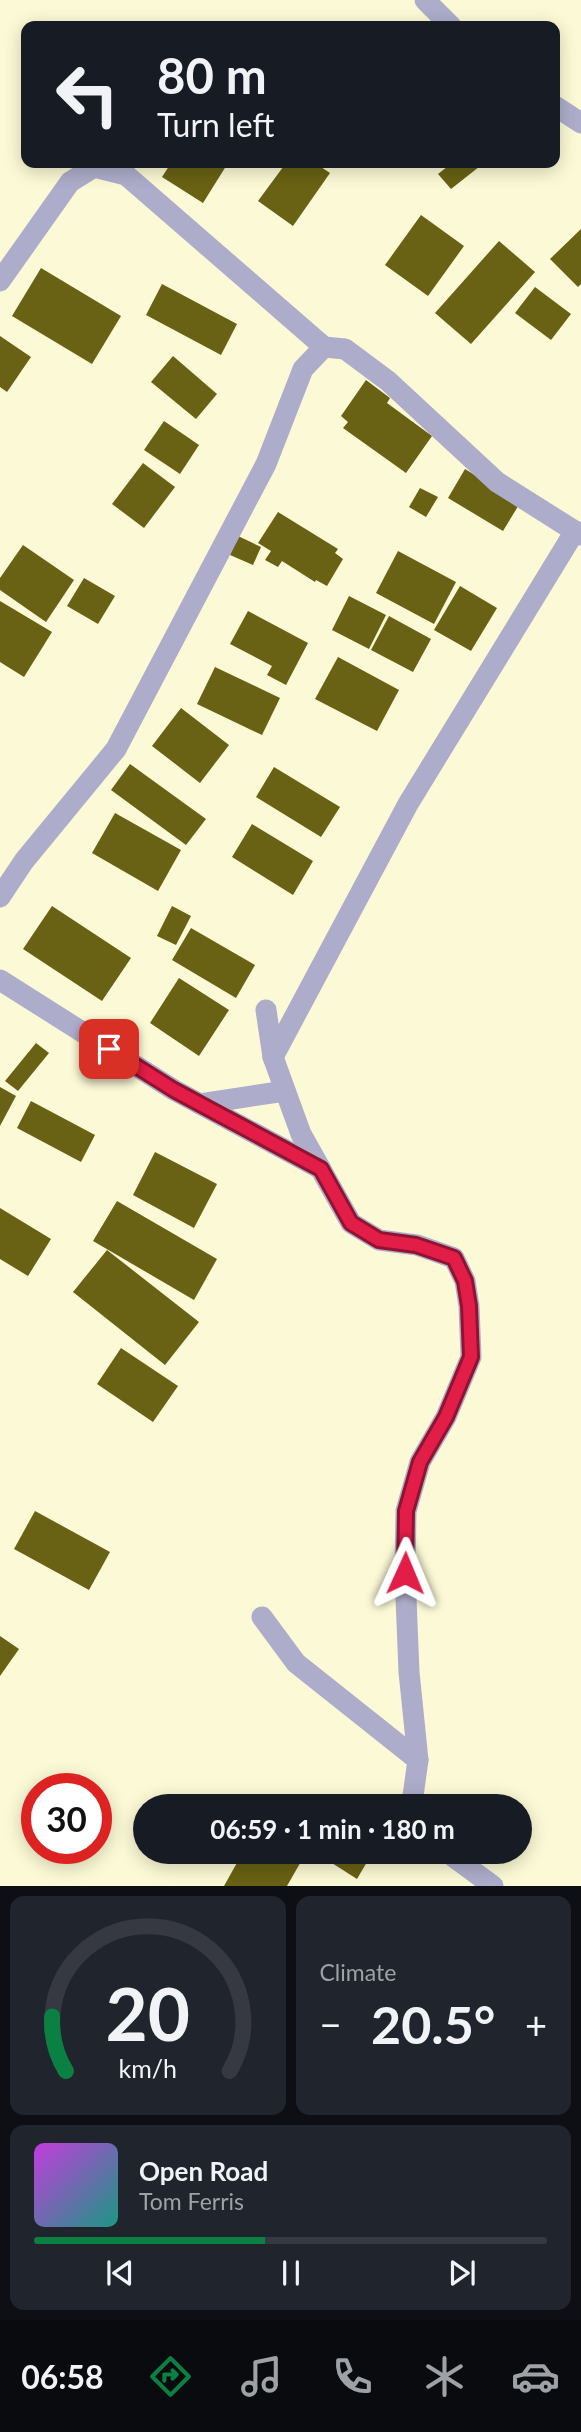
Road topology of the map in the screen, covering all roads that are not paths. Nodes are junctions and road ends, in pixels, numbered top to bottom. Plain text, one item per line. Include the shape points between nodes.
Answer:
1 (425, 0) edge
2 (447, 21) edge
3 (560, 109) edge
4 (581, 123) edge
5 (92, 168) edge
6 (98, 168) edge
7 (0, 281) edge
8 (324, 347) junction
9 (578, 533) edge
10 (0, 897) edge
11 (0, 980) edge
12 (267, 1010) dead end
13 (273, 1057) junction
14 (285, 1091) junction
15 (200, 1104) junction
16 (321, 1169) junction
17 (262, 1618) dead end
18 (418, 1760) junction
19 (413, 1794) edge
20 (463, 1864) edge
21 (493, 1886) edge

1 - 2 street
3 - 4 street
5 - 7 street via 70,182
6 - 8 street via 126,175
8 - 9 street via 345,349 388,381 497,482
8 - 10 street via 303,369 266,464 117,749
9 - 13 street via 408,804
11 - 15 street
12 - 13 street
13 - 14 street
14 - 15 street
14 - 16 street
15 - 16 street
16 - 18 street via 351,1223 379,1240 416,1245 454,1258 465,1281 471,1357 446,1417 420,1462 406,1511 409,1672
17 - 18 street via 296,1663
18 - 19 street
20 - 21 street

